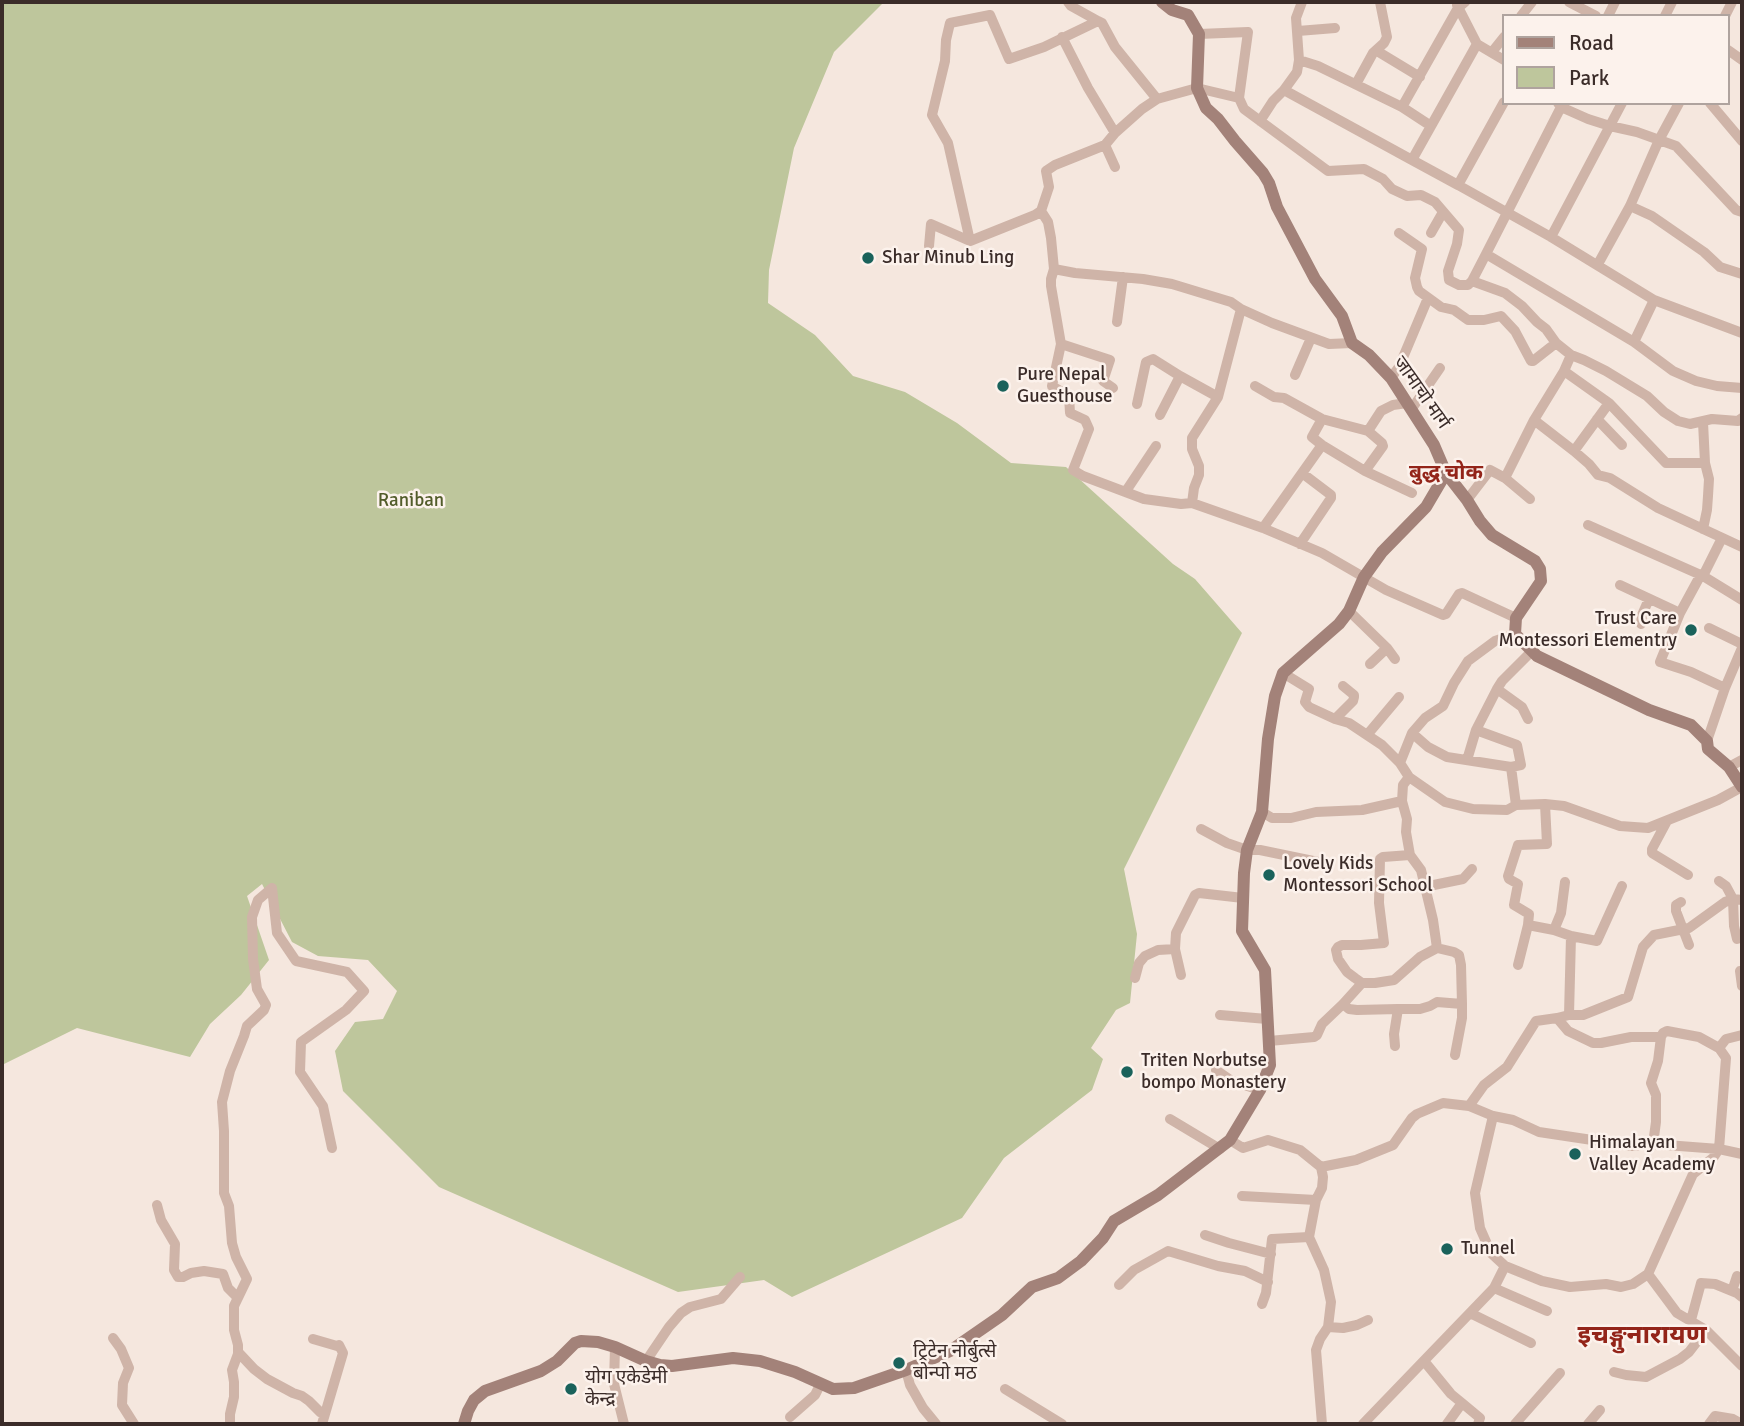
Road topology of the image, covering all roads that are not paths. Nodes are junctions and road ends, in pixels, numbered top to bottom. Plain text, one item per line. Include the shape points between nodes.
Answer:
1 (1068, 2) edge
2 (1163, 2) edge
3 (1302, 2) edge
4 (1380, 2) edge
5 (1569, 2) edge
6 (1459, 4) edge
7 (1592, 14) edge
8 (1098, 22) junction
9 (1335, 29) dead end
10 (1298, 31) junction
11 (1199, 33) junction
12 (1062, 37) junction
13 (1502, 40) edge
14 (1477, 44) junction
15 (1377, 51) junction
16 (1492, 52) junction
17 (1502, 59) edge
18 (1299, 60) junction
19 (1420, 77) junction
20 (1356, 85) junction
21 (1197, 88) junction
22 (1284, 90) junction
23 (1239, 98) junction
24 (1157, 99) junction
25 (1502, 105) edge
26 (1560, 105) edge
27 (1563, 105) edge
28 (1621, 105) edge
29 (1678, 105) edge
30 (1712, 105) edge
31 (1402, 107) junction
32 (1260, 121) junction
33 (1431, 126) junction
34 (1611, 126) junction
35 (1115, 133) junction
36 (1659, 140) junction
37 (1742, 141) edge
38 (1105, 145) junction
39 (1412, 160) junction
40 (1115, 167) dead end
41 (1458, 185) junction
42 (1630, 206) junction
43 (1041, 211) junction
44 (1443, 212) junction
45 (1742, 212) edge
46 (1506, 213) junction
47 (1399, 233) dead end
48 (1431, 233) dead end
49 (1551, 237) junction
50 (971, 241) junction
51 (929, 246) dead end
52 (1486, 254) junction
53 (1598, 264) junction
54 (1054, 269) junction
55 (1742, 274) edge
56 (1123, 277) junction
57 (1472, 281) junction
58 (1428, 298) junction
59 (1654, 300) junction
60 (1241, 309) junction
61 (1117, 321) dead end
62 (1726, 327) junction
63 (1742, 333) edge
64 (1311, 338) junction
65 (1725, 340) dead end
66 (1634, 342) junction
67 (1352, 343) junction
68 (1556, 343) junction
69 (1061, 344) junction
70 (1571, 355) junction
71 (1440, 368) dead end
72 (1564, 371) junction
73 (1295, 375) dead end
74 (1180, 376) junction
75 (1391, 378) junction
76 (1255, 386) dead end
77 (1113, 388) dead end
78 (1742, 388) edge
79 (1218, 397) junction
80 (1609, 403) junction
81 (1137, 404) dead end
82 (1409, 406) junction
83 (1160, 415) dead end
84 (1742, 418) edge
85 (1322, 419) junction
86 (1597, 419) junction
87 (1534, 420) junction
88 (1703, 422) junction
89 (1368, 431) junction
90 (1322, 445) junction
91 (1622, 445) dead end
92 (1156, 446) dead end
93 (1574, 451) junction
94 (1705, 463) junction
95 (1365, 471) junction
96 (1302, 473) junction
97 (1446, 473) junction
98 (1505, 478) junction
99 (1126, 491) junction
100 (1412, 493) dead end
101 (1530, 499) dead end
102 (1467, 500) junction
103 (1192, 503) junction
104 (1588, 525) dead end
105 (1263, 527) junction
106 (1703, 529) junction
107 (1722, 538) junction
108 (1300, 544) junction
109 (1742, 547) edge
110 (1703, 576) junction
111 (1364, 577) junction
112 (1620, 585) dead end
113 (1649, 598) junction
114 (1742, 600) edge
115 (1349, 611) junction
116 (1680, 613) junction
117 (1516, 618) junction
118 (1641, 624) dead end
119 (1709, 628) dead end
120 (1515, 634) junction
121 (1742, 646) edge
122 (1387, 648) junction
123 (1531, 652) junction
124 (1395, 659) dead end
125 (1370, 664) dead end
126 (1283, 673) junction
127 (1343, 685) dead end
128 (1725, 688) junction
129 (1497, 689) junction
130 (1399, 697) dead end
131 (1335, 719) junction
132 (1528, 719) dead end
133 (1476, 730) junction
134 (1412, 733) junction
135 (1367, 735) junction
136 (1707, 741) junction
137 (1467, 760) junction
138 (1742, 760) edge
139 (1400, 763) junction
140 (1511, 767) junction
141 (1730, 767) junction
142 (1409, 777) junction
143 (1742, 787) edge
144 (1402, 801) junction
145 (1545, 804) junction
146 (1516, 805) junction
147 (1262, 812) junction
148 (1667, 821) junction
149 (1201, 829) dead end
150 (1247, 850) junction
151 (1410, 855) junction
152 (1318, 862) dead end
153 (1472, 869) dead end
154 (1688, 875) dead end
155 (1719, 881) dead end
156 (1565, 882) dead end
157 (1622, 886) dead end
158 (1424, 887) junction
159 (1243, 898) junction
160 (1738, 899) edge
161 (1681, 902) dead end
162 (1528, 925) junction
163 (1682, 929) junction
164 (1554, 930) junction
165 (1571, 936) junction
166 (1737, 939) dead end
167 (1689, 945) dead end
168 (1437, 947) junction
169 (1175, 949) junction
170 (1518, 965) dead end
171 (1740, 971) dead end
172 (1181, 975) dead end
173 (1135, 978) dead end
174 (1362, 983) junction
175 (1742, 986) edge
176 (1343, 1004) junction
177 (1462, 1004) junction
178 (1398, 1009) junction
179 (1569, 1015) junction
180 (1220, 1016) dead end
181 (1267, 1018) junction
182 (1557, 1018) junction
183 (1742, 1035) edge
184 (1661, 1037) junction
185 (1269, 1041) junction
186 (1395, 1046) dead end
187 (1719, 1048) junction
188 (1455, 1055) dead end
189 (1216, 1070) dead end
190 (1260, 1090) junction
191 (1469, 1106) junction
192 (1493, 1116) junction
193 (1170, 1119) dead end
194 (1653, 1144) junction
195 (1225, 1145) junction
196 (332, 1148) dead end
197 (1719, 1149) junction
198 (1742, 1154) edge
199 (1321, 1167) junction
200 (1242, 1196) dead end
201 (1316, 1200) junction
202 (157, 1205) dead end
203 (1205, 1235) dead end
204 (1309, 1237) junction
205 (1270, 1254) junction
206 (1505, 1266) junction
207 (1648, 1274) junction
208 (1737, 1276) dead end
209 (740, 1277) dead end
210 (1268, 1282) junction
211 (1119, 1285) dead end
212 (1494, 1289) junction
213 (1732, 1291) junction
214 (237, 1297) junction
215 (1742, 1297) edge
216 (1262, 1304) dead end
217 (1547, 1311) dead end
218 (1470, 1313) junction
219 (1368, 1320) dead end
220 (1691, 1320) junction
221 (1328, 1327) junction
222 (1706, 1330) junction
223 (113, 1338) dead end
224 (313, 1339) dead end
225 (1531, 1343) dead end
226 (615, 1347) junction
227 (238, 1352) junction
228 (1424, 1360) junction
229 (646, 1361) junction
230 (1742, 1366) edge
231 (906, 1370) junction
232 (1614, 1372) dead end
233 (1560, 1373) dead end
234 (820, 1385) junction
235 (1005, 1389) dead end
236 (1462, 1403) junction
237 (1600, 1410) dead end
238 (790, 1417) dead end
239 (323, 1419) edge
240 (933, 1423) edge
241 (134, 1424) edge
242 (230, 1424) edge
243 (464, 1424) edge
244 (624, 1424) edge
245 (1062, 1424) edge
246 (1322, 1424) edge
247 (1363, 1424) edge
248 (1447, 1424) edge
249 (1478, 1424) edge
250 (1515, 1424) edge
251 (1588, 1424) edge
252 (1709, 1424) edge
253 (1742, 1424) edge

1 - 8 street
2 - 11 street via 1188,15
3 - 10 street
4 - 15 street via 1387,37
5 - 7 street
6 - 14 street
6 - 19 street
8 - 12 street
8 - 24 street
9 - 10 street
10 - 18 street
11 - 21 street
11 - 23 street via 1248,32
12 - 35 street
12 - 50 street via 1009,59 990,15 950,23 932,115 948,143
13 - 16 street
14 - 16 street
14 - 33 street
15 - 19 street
15 - 20 street
16 - 17 street
18 - 20 street
18 - 22 street via 1297,72
19 - 31 street
20 - 31 street
21 - 23 street
21 - 24 street
21 - 67 street, जामाचो मार्ग via 1206,108 1263,173 1315,279 1342,316
22 - 32 street
22 - 39 street
23 - 32 street via 1244,109
24 - 35 street
25 - 41 street
26 - 46 street
27 - 34 street
28 - 34 street
29 - 36 street
30 - 37 street
31 - 33 street
32 - 44 street via 1328,171 1364,169 1407,196 1421,195 1435,202
33 - 39 street
34 - 36 street
34 - 49 street
35 - 38 street
36 - 42 street
36 - 45 street via 1679,148
38 - 40 street
38 - 43 street via 1046,171 1049,187
39 - 41 street
41 - 46 street
42 - 53 street
42 - 55 street via 1652,216 1720,267
43 - 50 street
43 - 54 street via 1048,222
44 - 48 street
44 - 57 street via 1459,230 1449,280 1459,285
46 - 49 street
46 - 52 street
47 - 58 street via 1422,248 1416,283
49 - 53 street
50 - 51 street via 931,224
52 - 57 street
52 - 66 street
53 - 59 street
54 - 56 street
54 - 69 street via 1051,286
56 - 60 street via 1172,284
56 - 61 street
57 - 68 street via 1506,293
58 - 68 street via 1468,320 1501,316 1531,361
58 - 75 street
59 - 62 street
59 - 66 street
60 - 64 street
60 - 79 street
62 - 63 street
62 - 65 street
64 - 67 street via 1329,344
64 - 73 street
66 - 78 street via 1673,371 1696,381
67 - 75 street, जामाचो मार्ग
68 - 70 street
69 - 77 street via 1111,360 1103,381
69 - 99 street via 1052,386 1069,396 1070,413 1085,420 1089,429 1073,470
70 - 72 street
70 - 88 street via 1606,370 1678,421
71 - 82 street
72 - 80 street
72 - 87 street
74 - 79 street
74 - 81 street via 1153,359 1146,362
74 - 83 street
75 - 82 street, जामाचो मार्ग
76 - 85 street
79 - 103 street via 1192,438 1199,467
80 - 86 street
80 - 94 street via 1666,463
82 - 89 street via 1393,405 1381,411
82 - 97 street, जामाचो मार्ग
84 - 88 street
85 - 89 street
85 - 90 street via 1312,436
86 - 91 street
86 - 93 street
87 - 93 street
87 - 98 street
88 - 94 street
89 - 95 street via 1382,446
90 - 95 street
90 - 96 street
92 - 99 street
93 - 106 street via 1598,475
94 - 106 street via 1709,479
95 - 100 street
96 - 105 street
96 - 108 street via 1331,498
97 - 102 street, जामाचो मार्ग
97 - 111 street via 1426,507
98 - 101 street
98 - 102 street via 1490,470
99 - 103 street via 1144,499
102 - 117 street, जामाचो मार्ग via 1492,535 1535,561 1540,569 1541,581
103 - 105 street
104 - 110 street
105 - 108 street
106 - 107 street
107 - 109 street
107 - 110 street
108 - 111 street
110 - 114 street
110 - 116 street
111 - 115 street
111 - 117 street via 1443,615 1462,593
112 - 113 street
113 - 116 street
113 - 118 street
115 - 122 street
115 - 126 street
116 - 128 street via 1660,662
117 - 120 street
119 - 121 street
120 - 123 street
120 - 134 street via 1495,641 1468,661 1443,706
121 - 128 street
122 - 124 street
122 - 125 street
123 - 129 street
123 - 136 street via 1609,692 1691,725
126 - 131 street via 1309,689 1305,702 1309,707
126 - 147 street via 1268,739
127 - 131 street via 1354,695 1353,701
128 - 136 street
129 - 132 street via 1522,707
129 - 133 street
130 - 135 street
131 - 135 street
133 - 137 street
133 - 140 street via 1517,746 1521,765
134 - 137 street via 1447,757
134 - 139 street
135 - 139 street
136 - 141 street via 1709,749
137 - 140 street
138 - 141 street
139 - 142 street
140 - 146 street
141 - 143 street
142 - 144 street
142 - 146 street via 1445,802 1473,809 1507,810
143 - 148 street
144 - 147 street via 1291,818 1272,818
144 - 151 street
145 - 146 street
145 - 148 street via 1620,826 1648,828
145 - 162 street via 1546,846 1518,845 1508,876 1517,884 1514,904 1528,913
147 - 150 street
148 - 154 street via 1652,853
149 - 150 street
150 - 152 street
150 - 159 street
151 - 158 street via 1421,870
151 - 174 street via 1380,859 1384,943 1342,945 1336,950 1347,972
153 - 158 street via 1463,879
155 - 160 street
156 - 164 street
157 - 165 street via 1597,941
158 - 168 street
159 - 169 street via 1195,895 1178,927
159 - 181 street via 1242,931 1265,970
160 - 163 street
160 - 166 street
161 - 163 street via 1675,908
162 - 164 street
162 - 170 street
163 - 167 street
163 - 179 street via 1654,935 1643,947 1628,998 1583,1016
164 - 165 street
165 - 179 street
168 - 174 street via 1394,980
168 - 177 street via 1459,956
169 - 172 street
169 - 173 street via 1145,956
171 - 175 street
174 - 176 street
176 - 178 street via 1349,1010
176 - 185 street via 1314,1037
177 - 178 street via 1437,1002 1420,1009
177 - 188 street
178 - 186 street
179 - 182 street
180 - 181 street
181 - 185 street
182 - 184 street via 1568,1031 1593,1043
182 - 191 street via 1536,1021 1507,1067
183 - 187 street via 1726,1039
184 - 187 street via 1667,1031 1678,1033
184 - 194 street via 1651,1083 1656,1095
185 - 190 street via 1270,1065
187 - 197 street via 1726,1058
189 - 190 street
190 - 195 street
191 - 192 street
191 - 199 street via 1443,1104 1421,1112 1393,1145 1356,1160
192 - 194 street via 1539,1132 1632,1146
192 - 206 street via 1475,1193 1480,1228 1491,1253
193 - 195 street
194 - 197 street
195 - 199 street via 1243,1148 1268,1140 1300,1150
195 - 231 street via 1114,1222 1096,1246 1058,1278 1032,1287 1002,1315 950,1351
196 - 214 street via 323,1105 300,1072 301,1042 364,991 347,972 296,961 277,933 272,888 258,900 252,916 257,989 266,1005 247,1026 222,1102 223,1193 229,1206 232,1243 247,1279
197 - 198 street
197 - 207 street via 1693,1174
199 - 201 street via 1322,1188
200 - 201 street
201 - 204 street
202 - 214 street via 175,1244 178,1277 204,1271 223,1274
203 - 205 street
204 - 205 street via 1272,1240
204 - 221 street via 1324,1270 1331,1302
205 - 210 street
206 - 207 street via 1570,1287 1621,1287
206 - 212 street
207 - 220 street via 1677,1313
208 - 213 street
209 - 229 street via 721,1299 681,1313
210 - 211 street via 1245,1271 1168,1251
210 - 216 street
212 - 217 street
212 - 218 street
213 - 215 street
213 - 220 street via 1701,1283
214 - 227 street via 234,1330
218 - 225 street
218 - 228 street
219 - 221 street via 1343,1328
220 - 222 street
221 - 246 street via 1316,1357
222 - 230 street
222 - 232 street via 1689,1352 1646,1377
223 - 241 street via 129,1368 122,1405
224 - 239 street via 340,1345 342,1353
226 - 229 street
226 - 243 street via 575,1343 541,1371 485,1391 474,1400
226 - 244 street via 614,1384
227 - 239 street via 267,1379 309,1401
227 - 242 street via 232,1370
228 - 236 street
228 - 247 street
229 - 234 street via 672,1366 733,1358 760,1361
231 - 234 street via 854,1388
231 - 240 street
233 - 250 street
234 - 238 street
235 - 245 street
236 - 248 street
236 - 249 street via 1480,1418
237 - 251 street
252 - 253 street via 1715,1416

